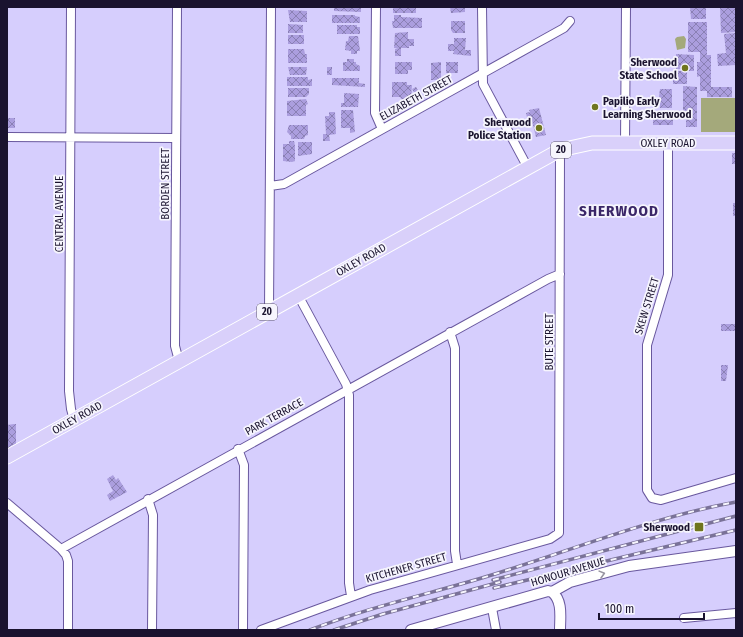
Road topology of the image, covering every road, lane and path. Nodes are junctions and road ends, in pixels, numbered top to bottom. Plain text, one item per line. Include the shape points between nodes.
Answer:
1 (72, 7) edge
2 (177, 7) edge
3 (271, 7) edge
4 (376, 7) edge
5 (482, 7) edge
6 (626, 7) edge
7 (570, 21) dead end
8 (482, 73) junction
9 (382, 129) junction
10 (7, 137) edge
11 (71, 138) junction
12 (176, 138) junction
13 (625, 143) junction
14 (668, 143) junction
15 (736, 144) edge
16 (560, 150) junction
17 (528, 168) junction
18 (270, 186) junction
19 (560, 274) junction
20 (298, 295) junction
21 (269, 311) junction
22 (450, 332) junction
23 (179, 361) junction
24 (348, 389) junction
25 (74, 420) junction
26 (238, 449) junction
27 (7, 456) edge
28 (736, 478) edge
29 (148, 499) junction
30 (7, 503) edge
31 (559, 533) joint
32 (61, 549) junction
33 (736, 551) edge
34 (457, 564) junction
35 (552, 592) junction
36 (351, 596) junction
37 (492, 608) junction
38 (736, 613) edge
39 (684, 618) dead end
40 (68, 630) edge
41 (152, 630) edge
42 (243, 630) edge
43 (261, 630) edge
44 (410, 630) edge
45 (496, 630) edge
46 (560, 630) edge

1 - 11 street, CENTRAL AVENUE
2 - 12 street, BORDEN STREET
3 - 18 street
4 - 9 street via 375,113
5 - 8 street
6 - 13 street
7 - 8 street, ELIZABETH STREET via 564,28
8 - 9 street, ELIZABETH STREET
8 - 17 street via 487,94
9 - 18 street, ELIZABETH STREET via 284,184
10 - 11 street
11 - 12 street
11 - 25 street, CENTRAL AVENUE via 69,391
12 - 23 street, BORDEN STREET via 175,346
13 - 14 main road, OXLEY ROAD / 20
13 - 16 main road, OXLEY ROAD / 20 via 586,144
14 - 15 main road, OXLEY ROAD / 20
14 - 28 street, SKEW STREET via 668,275 647,345 648,493 652,498 664,499
16 - 17 main road, OXLEY ROAD / 20
16 - 19 street, BUTE STREET
17 - 20 main road, OXLEY ROAD / 20
18 - 21 street
19 - 22 street, PARK TERRACE
19 - 31 street, BUTE STREET
20 - 21 main road, OXLEY ROAD / 20
20 - 24 street
21 - 23 main road, OXLEY ROAD / 20
22 - 24 street, PARK TERRACE
22 - 34 street via 455,348
23 - 25 main road, OXLEY ROAD / 20
24 - 26 street, PARK TERRACE
24 - 36 street
25 - 27 main road, OXLEY ROAD / 20
26 - 29 street, PARK TERRACE
26 - 42 street via 244,465
29 - 32 street, PARK TERRACE
29 - 41 street via 153,515
30 - 32 street
31 - 34 street, KITCHENER STREET via 554,538
32 - 40 street via 68,561
35 -> 33 street, HONOUR AVENUE via 570,582 629,566
34 - 36 street, KITCHENER STREET
35 - 37 street, HONOUR AVENUE
35 - 46 street via 558,596 560,603
36 - 43 street, KITCHENER STREET
37 - 44 street, HONOUR AVENUE
37 - 45 street
38 - 39 street

